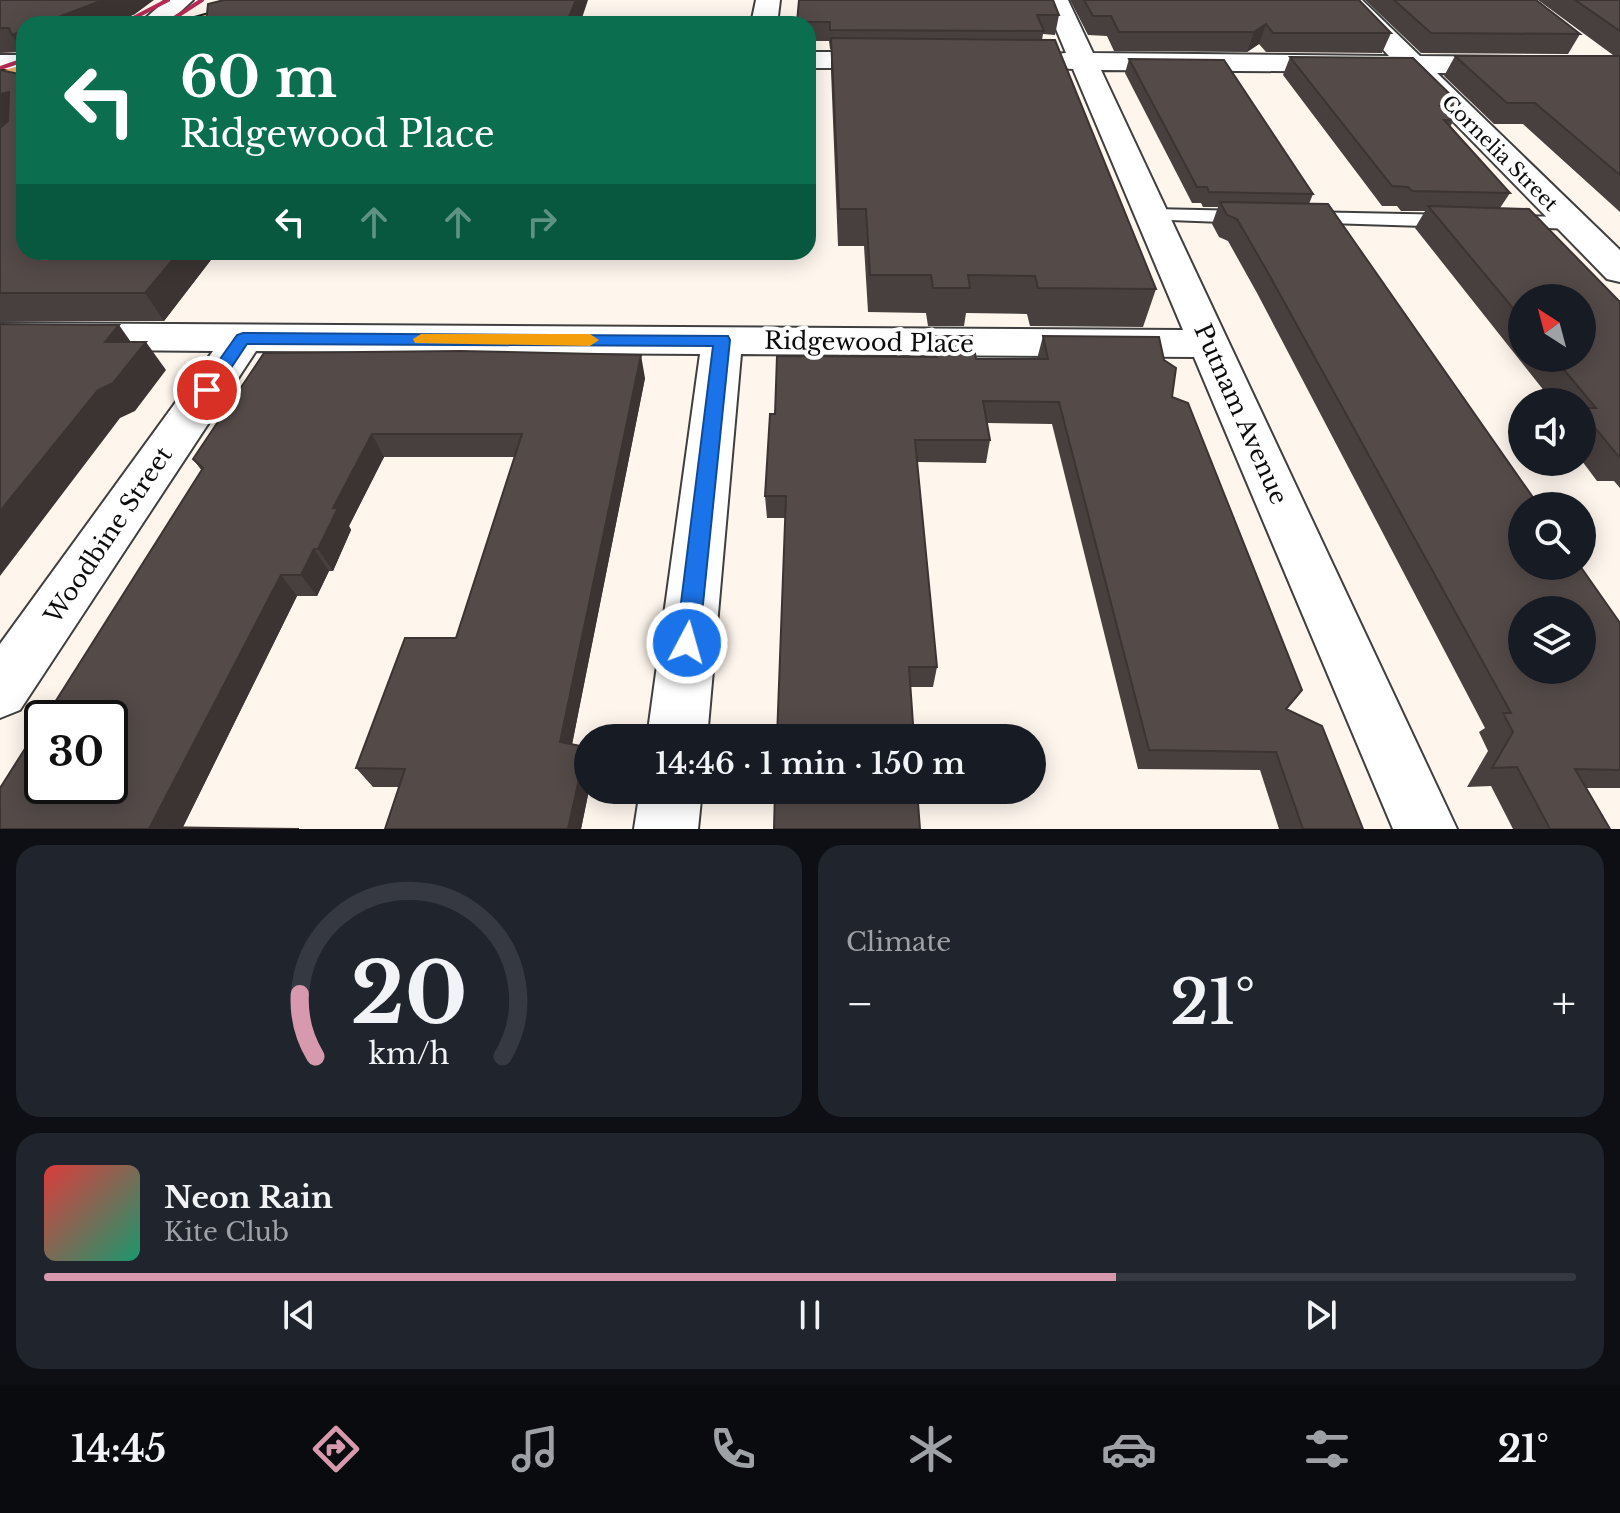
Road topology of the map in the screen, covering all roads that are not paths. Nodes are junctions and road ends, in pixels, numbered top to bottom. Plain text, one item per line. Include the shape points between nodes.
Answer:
1 (181, 0) edge
2 (287, 0) edge
3 (1056, 0) edge
4 (1348, 0) edge
5 (162, 16) edge
6 (229, 16) edge
7 (1575, 43) edge
8 (816, 60) edge
9 (917, 60) edge
10 (1021, 61) edge
11 (1081, 61) junction
12 (1409, 63) junction
13 (1613, 66) edge
14 (1151, 215) junction
15 (1571, 223) junction
16 (1620, 271) edge
17 (0, 336) edge
18 (243, 339) junction
19 (722, 340) junction
20 (1210, 344) junction
21 (0, 691) edge
22 (679, 724) edge
23 (669, 804) edge
24 (666, 829) edge
25 (1425, 829) edge

1 - 5 street
2 - 6 main road
3 - 11 street, Putnam Avenue
4 - 12 street, Cornelia Street
7 - 13 street
8 - 9 street
10 - 11 street
11 - 12 street
11 - 14 street, Putnam Avenue
12 - 13 street
12 - 15 street, Cornelia Street
14 - 15 lane
14 - 20 street, Putnam Avenue
15 - 16 street, Cornelia Street
17 - 18 street, Ridgewood Place
18 - 19 street, Ridgewood Place
18 - 21 street, Woodbine Street
19 - 20 street, Ridgewood Place
19 - 22 street
20 - 25 street, Putnam Avenue
23 - 24 street

